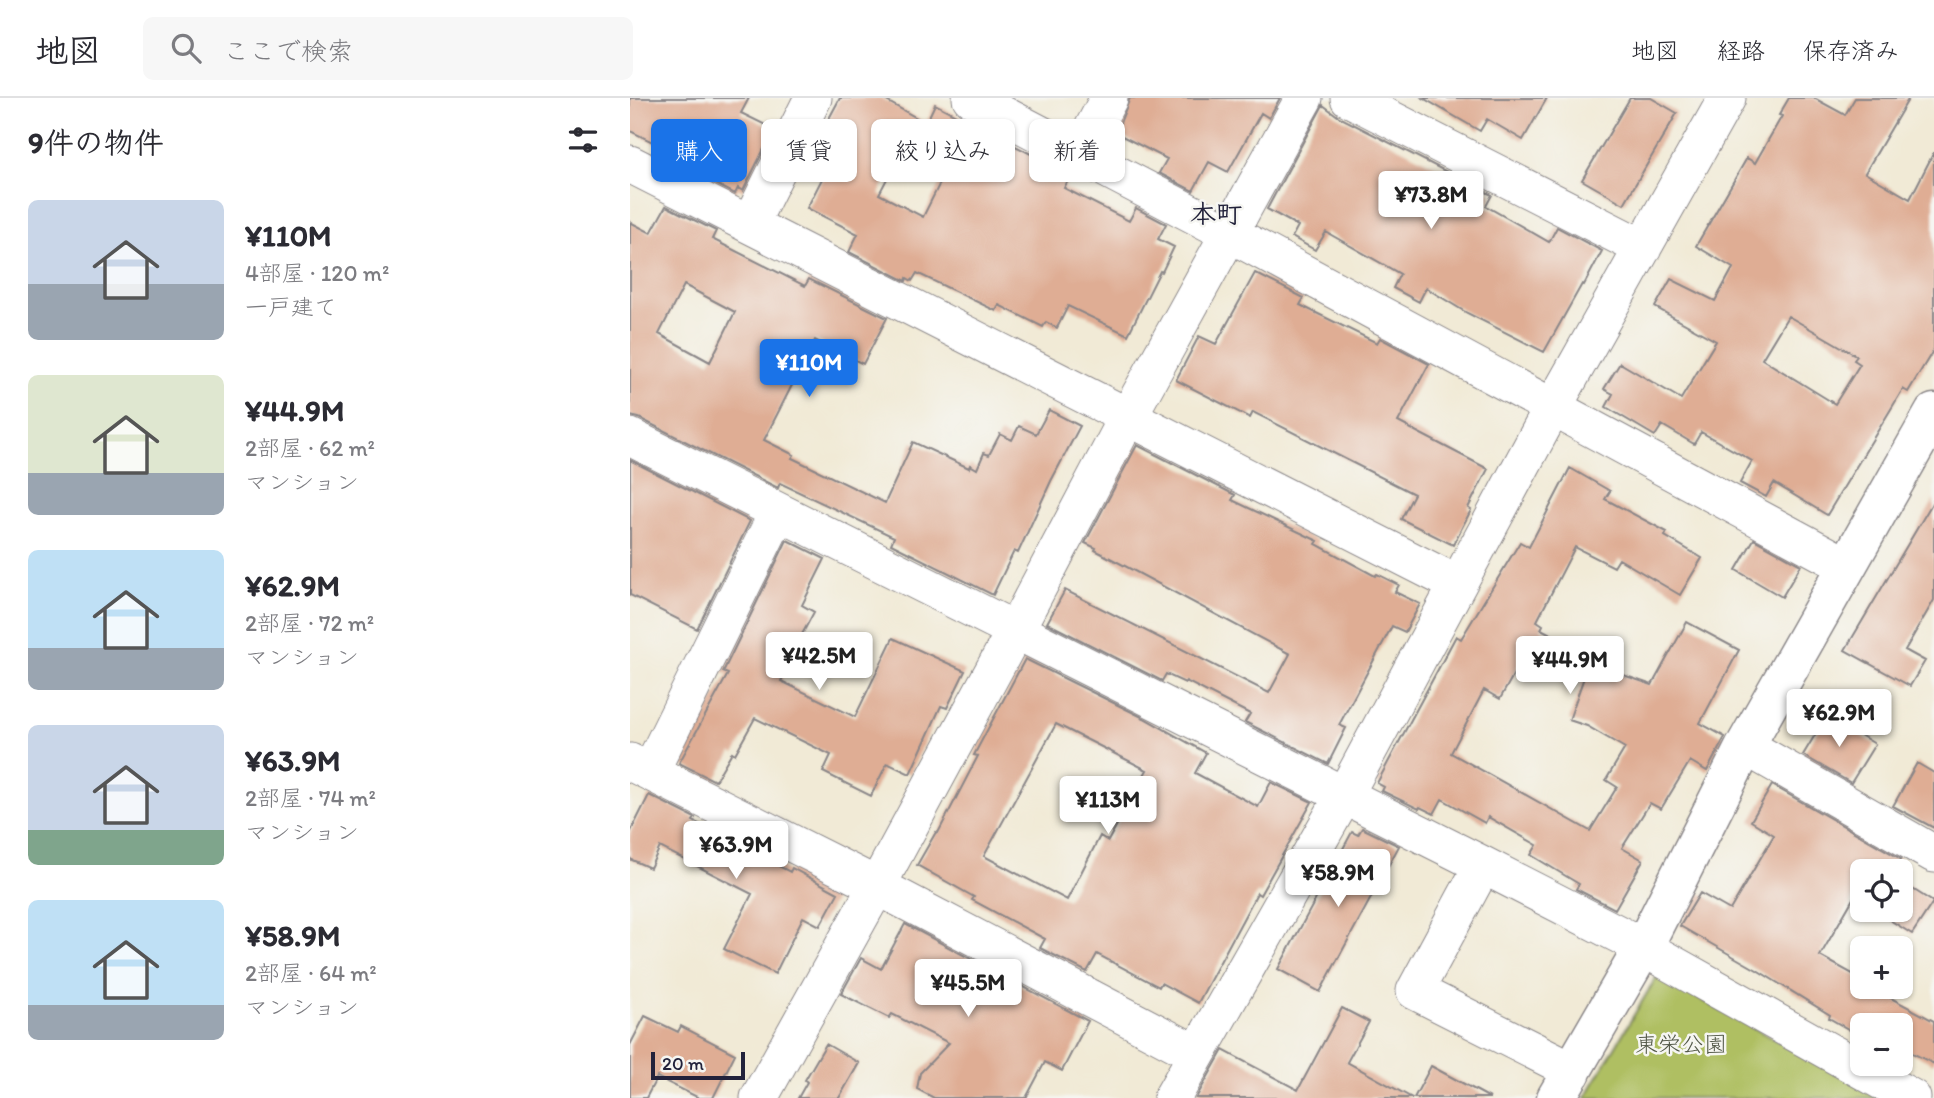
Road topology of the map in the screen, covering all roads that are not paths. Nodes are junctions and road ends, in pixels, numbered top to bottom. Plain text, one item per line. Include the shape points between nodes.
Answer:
1 (813, 98) edge
2 (971, 98) edge
3 (1109, 98) edge
4 (1304, 98) edge
5 (1349, 98) edge
6 (1727, 98) edge
7 (1098, 119) edge
8 (1029, 127) edge
9 (630, 164) edge
10 (1125, 177) edge
11 (750, 224) junction
12 (1229, 233) junction
13 (1643, 248) junction
14 (1552, 409) junction
15 (1129, 415) junction
16 (1929, 432) edge
17 (630, 438) edge
18 (778, 512) junction
19 (1847, 566) junction
20 (1457, 584) junction
21 (1017, 629) junction
22 (1745, 746) junction
23 (640, 767) edge
24 (1345, 794) junction
25 (1934, 854) edge
26 (1483, 865) junction
27 (877, 886) junction
28 (1643, 948) junction
29 (1197, 1054) junction
30 (1564, 1086) edge
31 (759, 1098) edge
32 (1171, 1098) edge
33 (1912, 1098) edge

1 - 11 street
2 - 8 street
3 - 7 street
4 - 12 street
5 - 13 street
6 - 13 street
9 - 11 street
10 - 12 street
11 - 15 street
12 - 14 street
12 - 15 street
13 - 14 street
14 - 19 street
14 - 20 street
15 - 20 street
15 - 21 street
16 - 19 street
17 - 18 street
18 - 21 street
18 - 23 street
19 - 22 street
20 - 24 street
21 - 24 street
21 - 27 street
22 - 25 street
22 - 28 street
23 - 27 street
24 - 26 street
24 - 29 street
26 - 28 street
26 - 30 street via 1415,991 1554,1061
27 - 29 street
27 - 31 street
28 - 30 street
28 - 33 street
29 - 32 street

